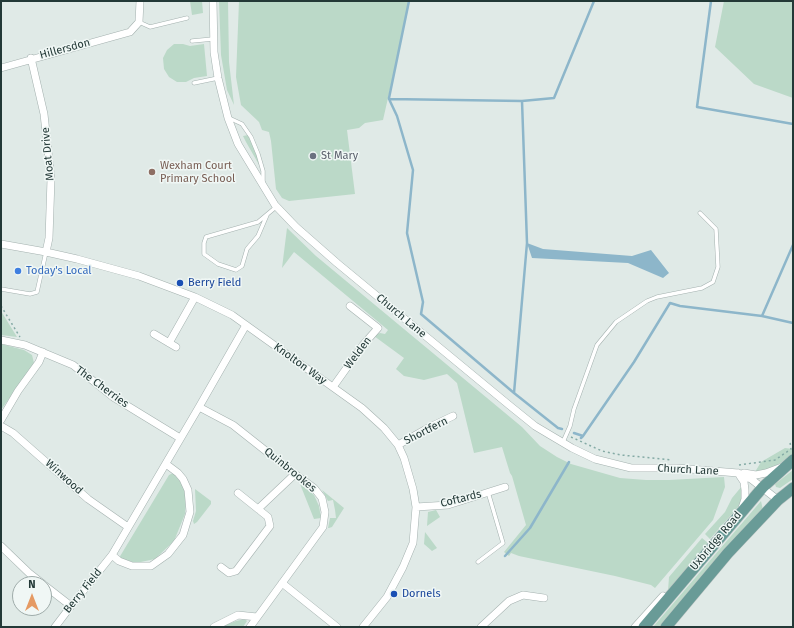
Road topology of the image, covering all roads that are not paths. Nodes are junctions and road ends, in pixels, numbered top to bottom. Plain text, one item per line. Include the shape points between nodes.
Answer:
1 (140, 1) edge
2 (213, 1) edge
3 (187, 18) dead end
4 (139, 22) junction
5 (213, 39) junction
6 (192, 41) dead end
7 (31, 58) junction
8 (1, 68) edge
9 (218, 78) junction
10 (194, 83) dead end
11 (228, 118) junction
12 (262, 185) junction
13 (276, 207) junction
14 (700, 213) dead end
15 (267, 215) junction
16 (1, 244) edge
17 (46, 252) junction
18 (1, 289) edge
19 (196, 297) junction
20 (350, 306) dead end
21 (246, 325) junction
22 (154, 334) dead end
23 (1, 340) edge
24 (169, 343) junction
25 (176, 347) dead end
26 (43, 352) junction
27 (333, 387) junction
28 (200, 407) junction
29 (454, 416) dead end
30 (1, 420) edge
31 (1, 426) edge
32 (180, 438) junction
33 (564, 443) junction
34 (398, 445) junction
35 (791, 462) edge
36 (166, 464) junction
37 (736, 469) junction
38 (295, 474) junction
39 (505, 487) dead end
40 (763, 487) junction
41 (793, 488) edge
42 (488, 492) junction
43 (238, 493) dead end
44 (778, 500) junction
45 (416, 507) junction
46 (258, 509) junction
47 (741, 512) junction
48 (128, 527) junction
49 (1, 546) edge
50 (112, 555) junction
51 (478, 562) dead end
52 (221, 567) dead end
53 (32, 576) edge
54 (282, 583) junction
55 (52, 591) edge
56 (663, 596) dead end
57 (544, 598) dead end
58 (71, 606) junction
59 (257, 616) junction
60 (59, 626) edge
61 (214, 627) edge
62 (250, 627) edge
63 (337, 627) edge
64 (363, 627) edge
65 (481, 627) edge
66 (635, 627) edge
67 (644, 627) edge
68 (666, 627) edge

1 - 4 street
2 - 5 street, Church Lane
3 - 4 lane via 150,26
4 - 7 street, Hillersdon via 130,32
5 - 6 lane
5 - 9 street, Church Lane
7 - 8 street, Hillersdon
7 - 17 street, Moat Drive via 44,114 51,179 49,238
9 - 10 lane
9 - 11 street, Church Lane
11 - 12 street, Church Lane via 238,144
11 - 12 lane via 242,124 251,137 263,170
12 - 13 street, Church Lane
13 - 15 lane
13 - 33 street, Church Lane via 337,263 430,341 535,426
14 - 33 lane via 716,229 718,267 713,282 702,288 647,301 616,322 597,345
15 - 15 lane via 258,222 206,237 204,254 218,264 236,270 242,266 247,249 258,236
16 - 17 street, Knolton Way
17 - 18 lane via 37,292 30,294
17 - 19 street, Knolton Way via 139,276
19 - 21 street, Knolton Way via 232,314
19 - 24 street
20 - 27 street, Welden via 378,328
21 - 27 street, Knolton Way
21 - 28 street, Berry Field
22 - 24 street
23 - 26 street, The Cherries
24 - 25 street
26 - 30 street
26 - 32 street, The Cherries via 73,365 113,397
27 - 34 street, Knolton Way via 362,408
28 - 32 street, Berry Field
28 - 38 street, Quinbrookes via 233,425
29 - 34 street, Shortfern
31 - 48 street, Winwood via 13,433 88,499
32 - 36 street, Berry Field
33 - 37 street, Church Lane via 595,459 631,468
34 - 45 street, Knolton Way via 414,489
35 - 37 street, Church Lane via 766,473 756,474
35 - 40 main road, Uxbridge Road
36 - 48 street, Berry Field
36 - 50 street via 178,473 188,490 190,512 183,535 168,554 151,566 132,566
37 - 40 street, Church Lane
37 - 47 street via 744,482 745,490
38 - 46 street
38 - 54 street, Quinbrookes via 314,488 322,498 325,512 322,527
39 - 42 street, Coftards
40 - 44 street, Church Lane
40 - 47 main road, Uxbridge Road
41 - 44 main road, Uxbridge Road
42 - 45 street, Coftards via 448,504
42 - 51 lane via 503,543
43 - 46 street
44 - 68 main road, Uxbridge Road via 728,553
45 - 64 street, Knolton Way via 413,543 403,567 387,597
46 - 52 street via 268,517 270,526 236,571 229,573
47 - 67 main road, Uxbridge Road
48 - 50 street, Berry Field
49 - 53 street
50 - 58 street, Berry Field
54 - 59 street, Quinbrookes
54 - 63 street
55 - 58 street
56 - 66 street
57 - 65 street via 523,595 509,600
58 - 60 street, Berry Field
59 - 61 street via 238,615
59 - 62 street, Quinbrookes

